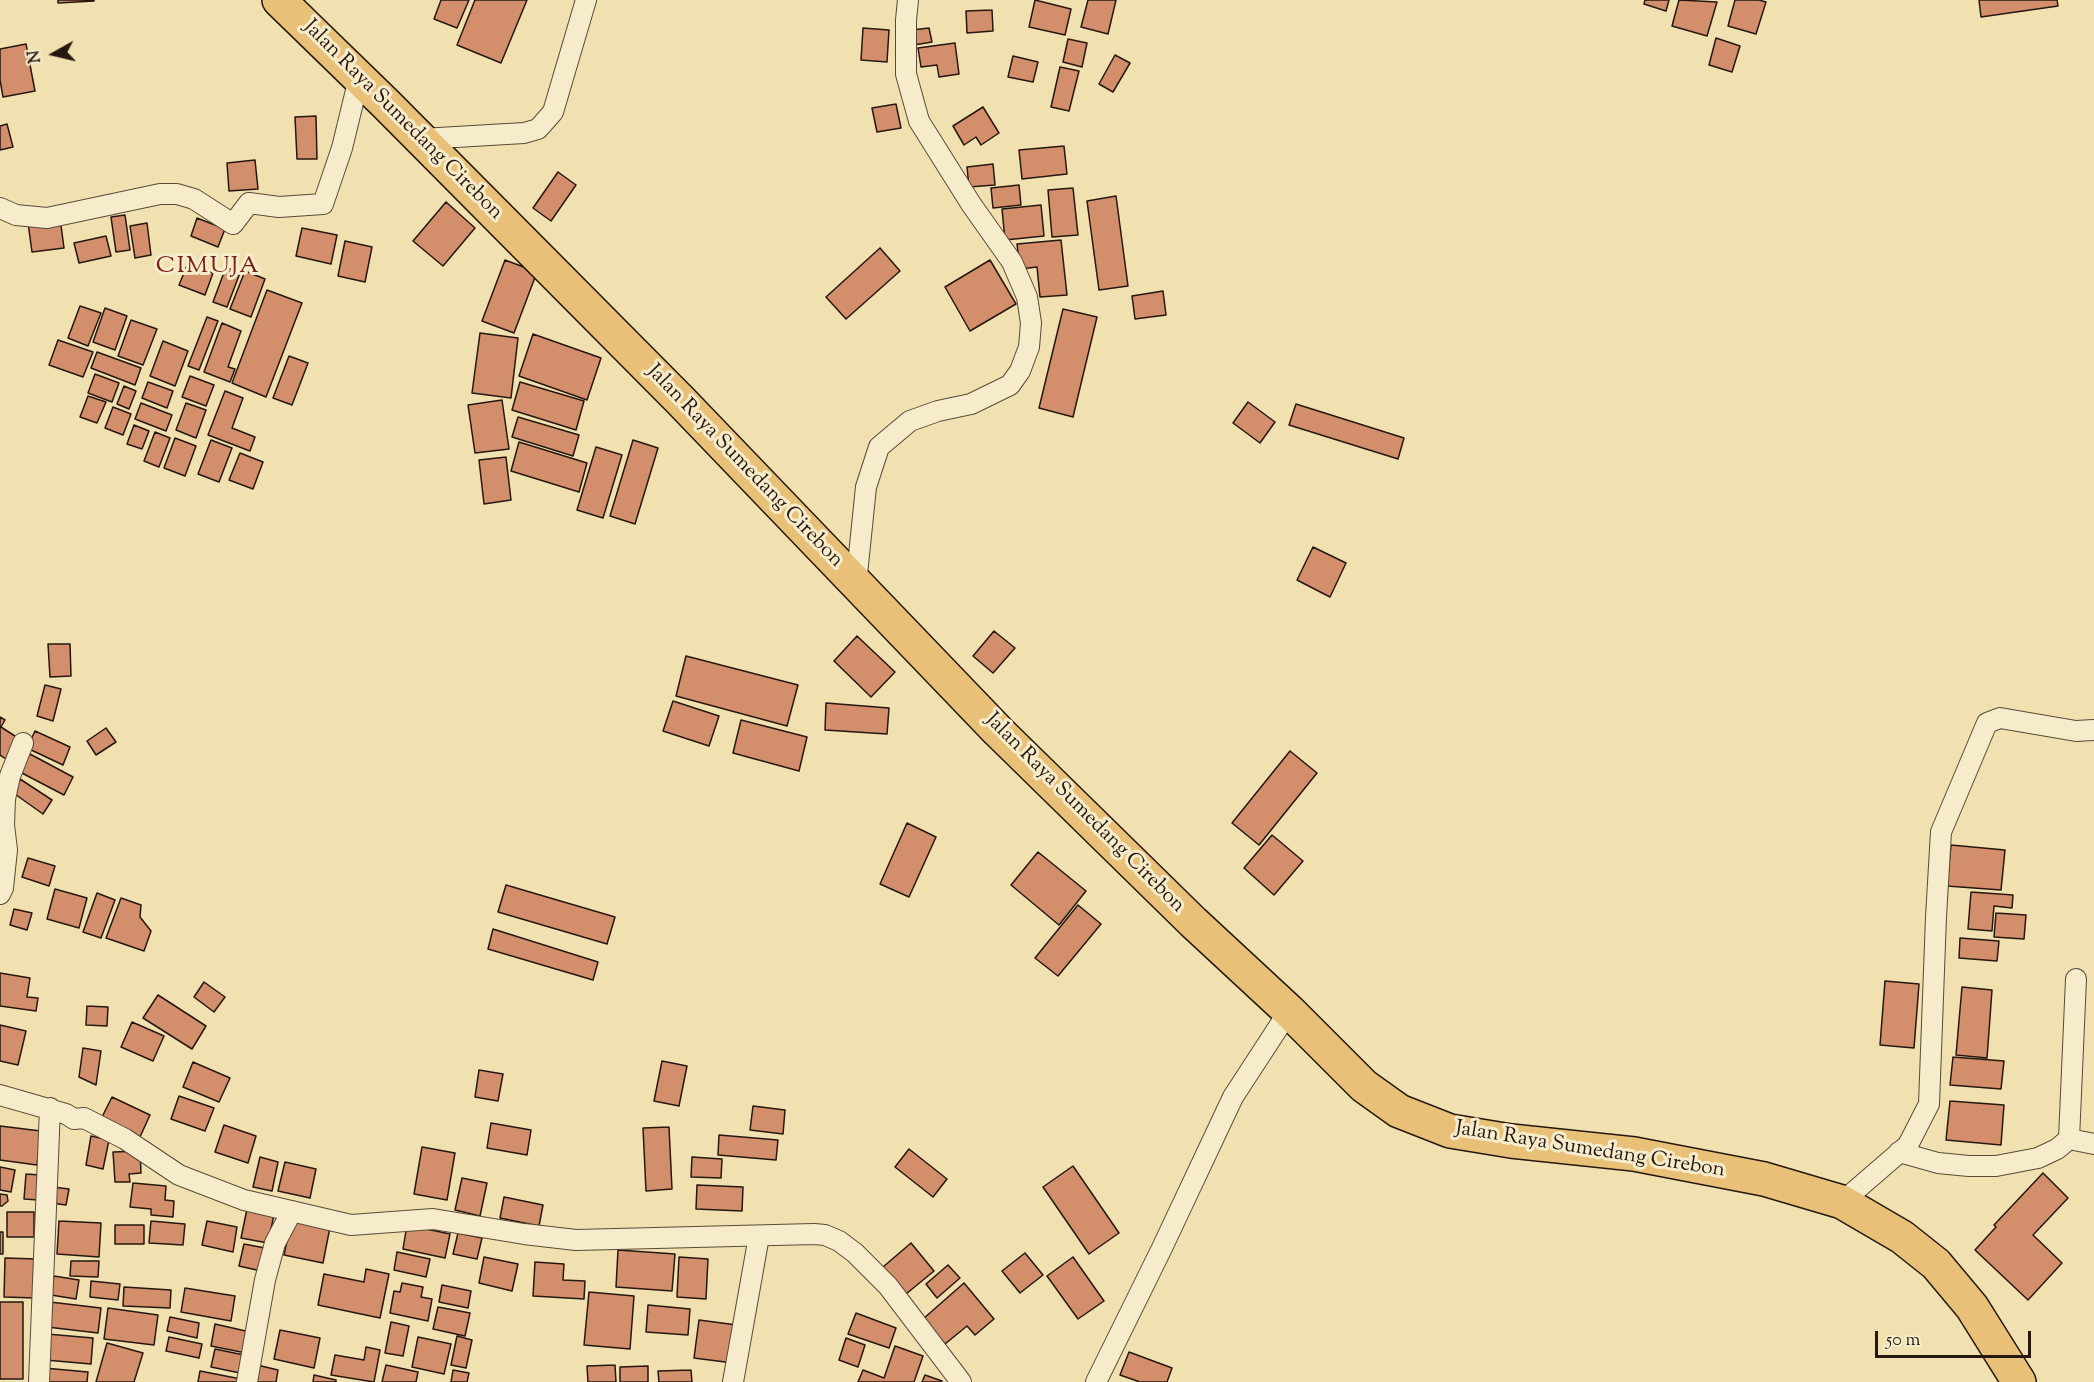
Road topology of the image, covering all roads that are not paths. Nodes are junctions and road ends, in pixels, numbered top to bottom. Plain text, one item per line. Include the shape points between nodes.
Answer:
1 (279, 0) edge
2 (586, 0) edge
3 (908, 0) edge
4 (360, 78) junction
5 (422, 140) junction
6 (0, 208) edge
7 (856, 584) junction
8 (2094, 730) edge
9 (23, 743) dead end
10 (2, 799) edge
11 (0, 894) edge
12 (2076, 979) dead end
13 (1289, 1011) junction
14 (0, 1095) edge
15 (50, 1108) junction
16 (2069, 1139) junction
17 (2094, 1144) edge
18 (1899, 1152) junction
19 (1842, 1202) junction
20 (291, 1211) junction
21 (759, 1236) junction
22 (39, 1382) edge
23 (247, 1382) edge
24 (733, 1382) edge
25 (961, 1382) edge
26 (1096, 1382) edge
27 (2019, 1382) edge

1 - 4 highway, Jalan Raya Sumedang Cirebon
2 - 5 street via 553,112 538,129
3 - 7 street via 906,74 919,121 1012,262 1027,297 1029,347 1010,385 971,404 910,421 879,447 866,487
4 - 5 highway, Jalan Raya Sumedang Cirebon
4 - 6 street via 323,204 279,207 249,203 233,224 194,199 177,194 160,194 46,218 16,215
5 - 7 highway, Jalan Raya Sumedang Cirebon
7 - 13 highway, Jalan Raya Sumedang Cirebon via 998,731
8 - 18 street via 2076,731 2000,718 1987,723 1941,832 1929,1104 1908,1145
9 - 10 street
10 - 11 street via 7,850
12 - 16 street
13 - 19 highway, Jalan Raya Sumedang Cirebon via 1364,1086 1399,1111 1450,1131 1634,1154 1764,1179
13 - 26 street via 1233,1097
14 - 15 street
15 - 20 street via 74,1119 84,1118 125,1139 179,1175 244,1200
15 - 22 street
16 - 17 street
16 - 18 street via 2038,1158 1996,1166 1938,1163
18 - 19 street
19 - 27 highway, Jalan Raya Sumedang Cirebon via 1902,1237 1936,1264 1972,1307
20 - 21 street via 351,1225 427,1219 576,1240
20 - 23 street via 275,1243 265,1280
21 - 24 street
21 - 25 street via 825,1235 855,1253 888,1286

